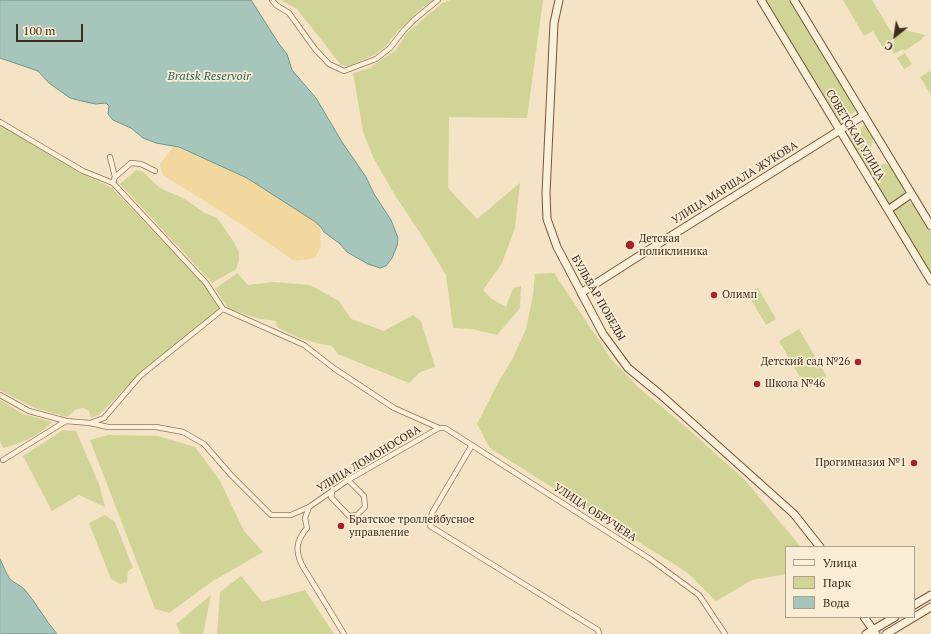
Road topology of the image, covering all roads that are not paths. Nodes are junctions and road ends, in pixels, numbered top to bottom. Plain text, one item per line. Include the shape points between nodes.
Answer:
1 (272, 0) edge
2 (438, 0) edge
3 (559, 0) edge
4 (760, 0) edge
5 (794, 0) edge
6 (864, 115) junction
7 (0, 122) edge
8 (840, 131) junction
9 (110, 157) dead end
10 (155, 171) dead end
11 (115, 177) junction
12 (113, 183) junction
13 (911, 194) junction
14 (888, 210) junction
15 (931, 226) edge
16 (931, 281) edge
17 (581, 293) junction
18 (224, 309) junction
19 (0, 395) edge
20 (66, 421) junction
21 (90, 423) junction
22 (439, 428) junction
23 (472, 445) junction
24 (3, 460) dead end
25 (348, 480) junction
26 (333, 489) junction
27 (308, 507) junction
28 (819, 546) edge
29 (931, 595) edge
30 (915, 605) edge
31 (931, 607) edge
32 (915, 617) edge
33 (865, 618) edge
34 (894, 618) edge
35 (913, 618) edge
36 (875, 632) edge
37 (344, 634) edge
38 (599, 634) edge
39 (724, 634) edge
40 (866, 634) edge
41 (886, 634) edge

1 - 2 street via 289,13 329,64 344,71 376,59 390,48 415,18
3 - 17 street, БУЛЬВАР ПОБЕДЫ via 554,23 547,219 557,247
4 - 8 street, СОВЕТСКАЯ УЛИЦА
5 - 6 street, СОВЕТСКАЯ УЛИЦА
6 - 8 street, УЛИЦА МАРШАЛА ЖУКОВА
6 - 13 street, СОВЕТСКАЯ УЛИЦА
7 - 12 street via 83,171
8 - 14 street, СОВЕТСКАЯ УЛИЦА
8 - 17 street, УЛИЦА МАРШАЛА ЖУКОВА
9 - 11 street
10 - 11 street via 131,162
11 - 12 street
12 - 18 street via 206,283
13 - 14 street
13 - 15 street, СОВЕТСКАЯ УЛИЦА
14 - 16 street, СОВЕТСКАЯ УЛИЦА
17 - 28 street, БУЛЬВАР ПОБЕДЫ via 604,334 628,368 662,395 794,514
18 - 21 street via 140,376 104,418
18 - 22 street, УЛИЦА ОБРУЧЕВА via 304,345 394,408
19 - 20 street, УЛИЦА ЛОМОНОСОВА via 29,411
20 - 21 street, УЛИЦА ЛОМОНОСОВА
20 - 24 street
21 - 27 street, УЛИЦА ЛОМОНОСОВА via 108,427 156,427 183,432 204,444 271,516 291,515
22 - 23 street, УЛИЦА ОБРУЧЕВА via 445,428
22 - 25 street, УЛИЦА ЛОМОНОСОВА
23 - 38 street via 432,513 430,526 598,630
23 - 39 street, УЛИЦА ОБРУЧЕВА via 650,559 699,595
25 - 26 street, УЛИЦА ЛОМОНОСОВА
25 - 26 street via 364,496 365,507 357,515 349,516 340,507 331,496
26 - 27 street, УЛИЦА ЛОМОНОСОВА
27 - 37 street via 305,518 307,528 300,537 297,554
29 - 30 street
31 - 32 street
33 - 36 street
34 - 36 street
35 - 41 street
36 - 40 street

